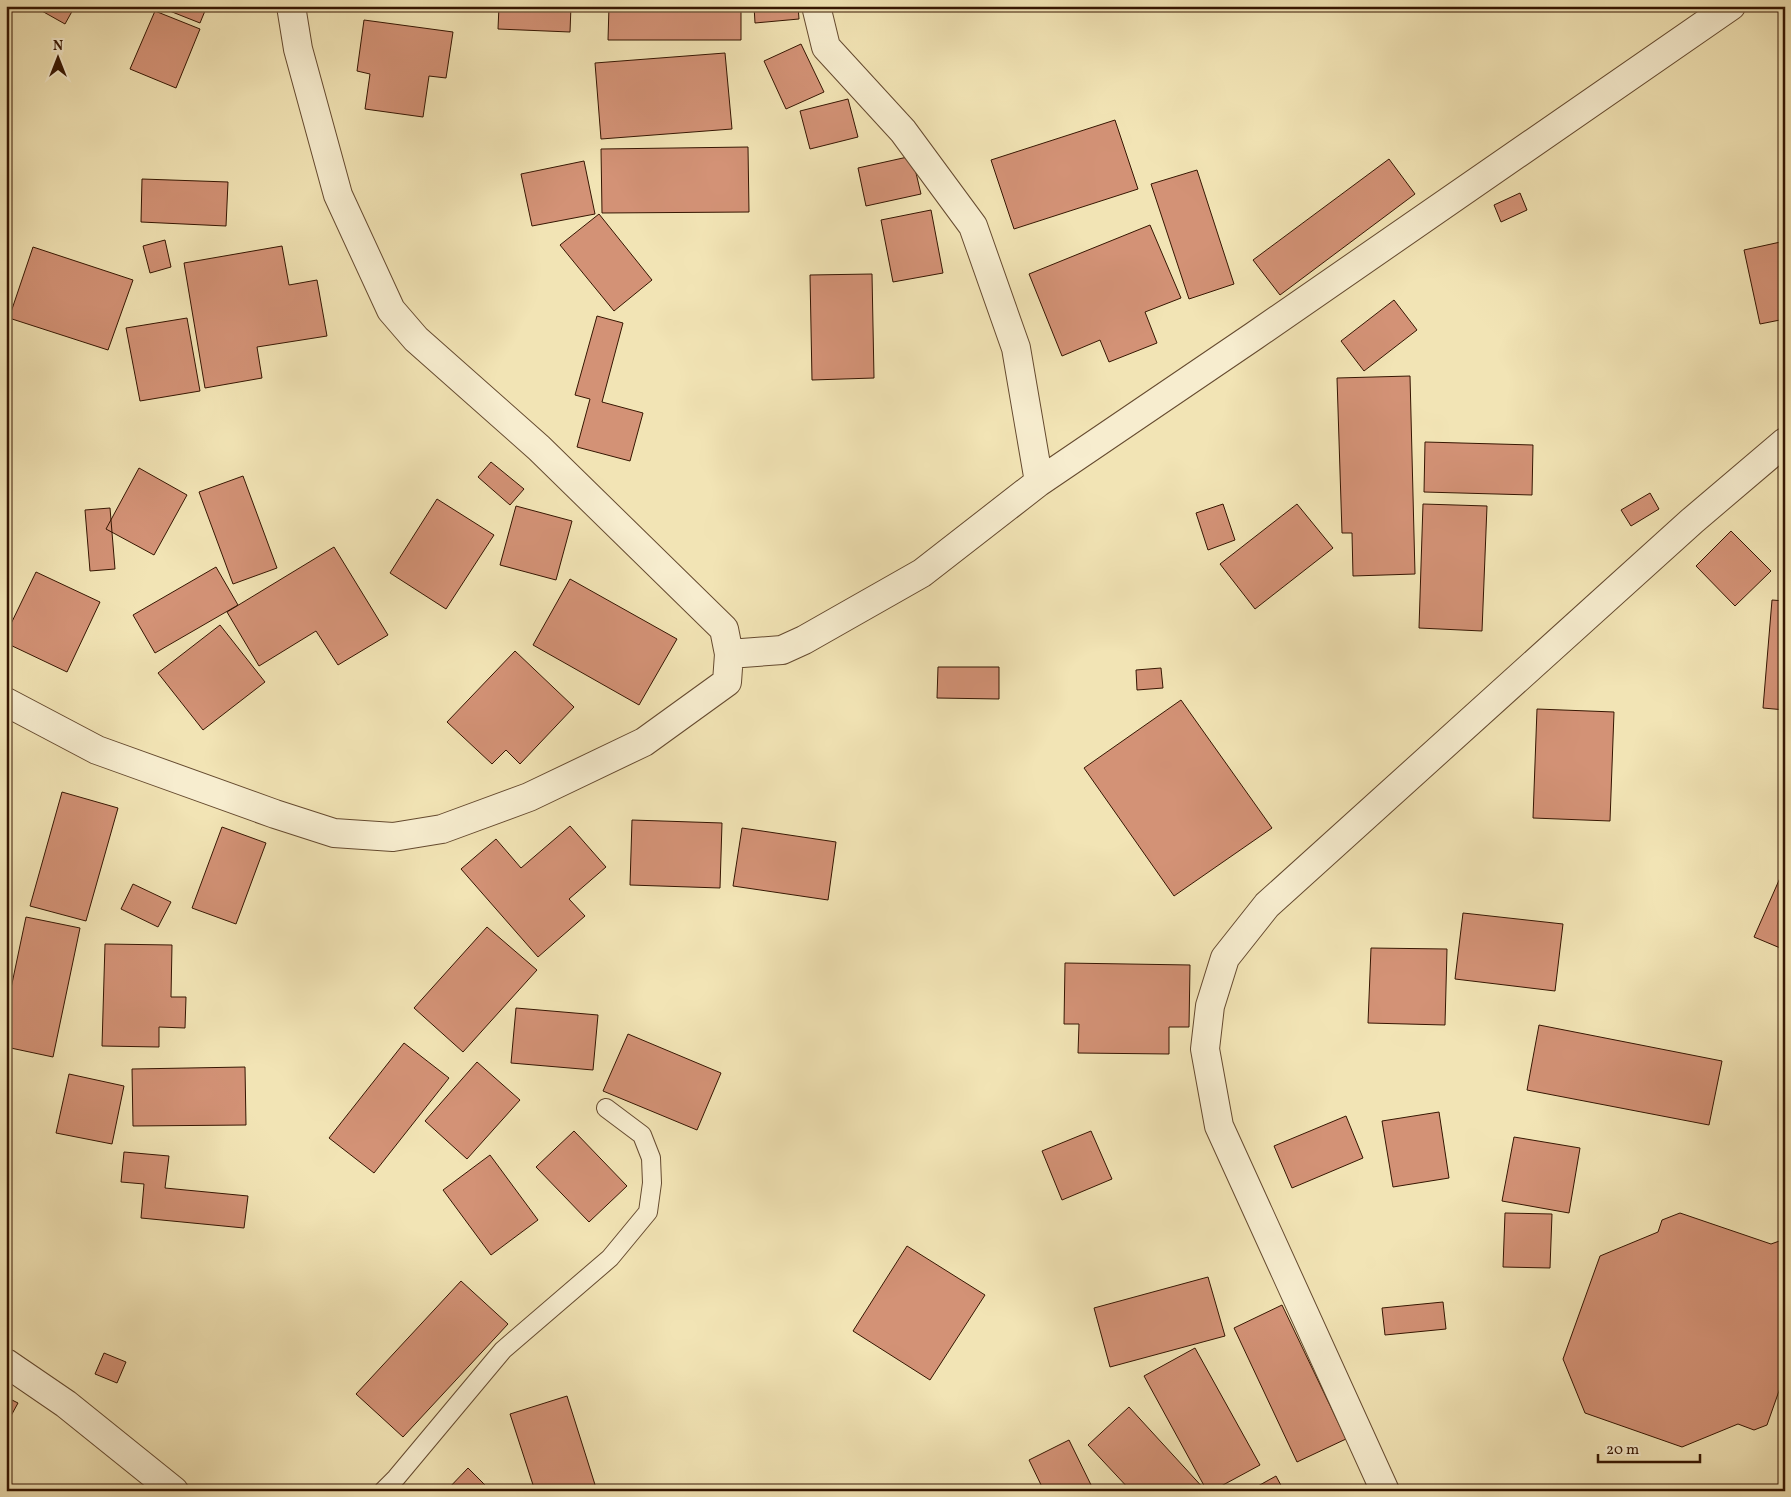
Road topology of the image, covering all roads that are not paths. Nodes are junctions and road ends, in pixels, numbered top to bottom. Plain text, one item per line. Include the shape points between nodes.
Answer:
1 (292, 6) edge
2 (816, 6) edge
3 (1731, 6) edge
4 (1785, 442) edge
5 (1039, 482) junction
6 (730, 654) junction
7 (6, 702) edge
8 (606, 1108) dead end
9 (6, 1363) edge
10 (174, 1491) edge
11 (383, 1491) edge
12 (1385, 1491) edge

1 - 6 street via 298,49 338,195 391,310 416,338 539,448 724,629
2 - 5 street via 826,47 903,131 973,226 1016,348
3 - 5 street
4 - 12 street via 1692,521 1266,905 1225,958 1210,1006 1205,1049 1219,1126
5 - 6 street via 922,573 804,640 782,650
6 - 7 street via 727,682 644,742 529,797 442,829 393,837 334,832 275,814 97,750
8 - 11 lane via 642,1135 651,1158 648,1212 610,1258 503,1350
9 - 10 street via 66,1404

